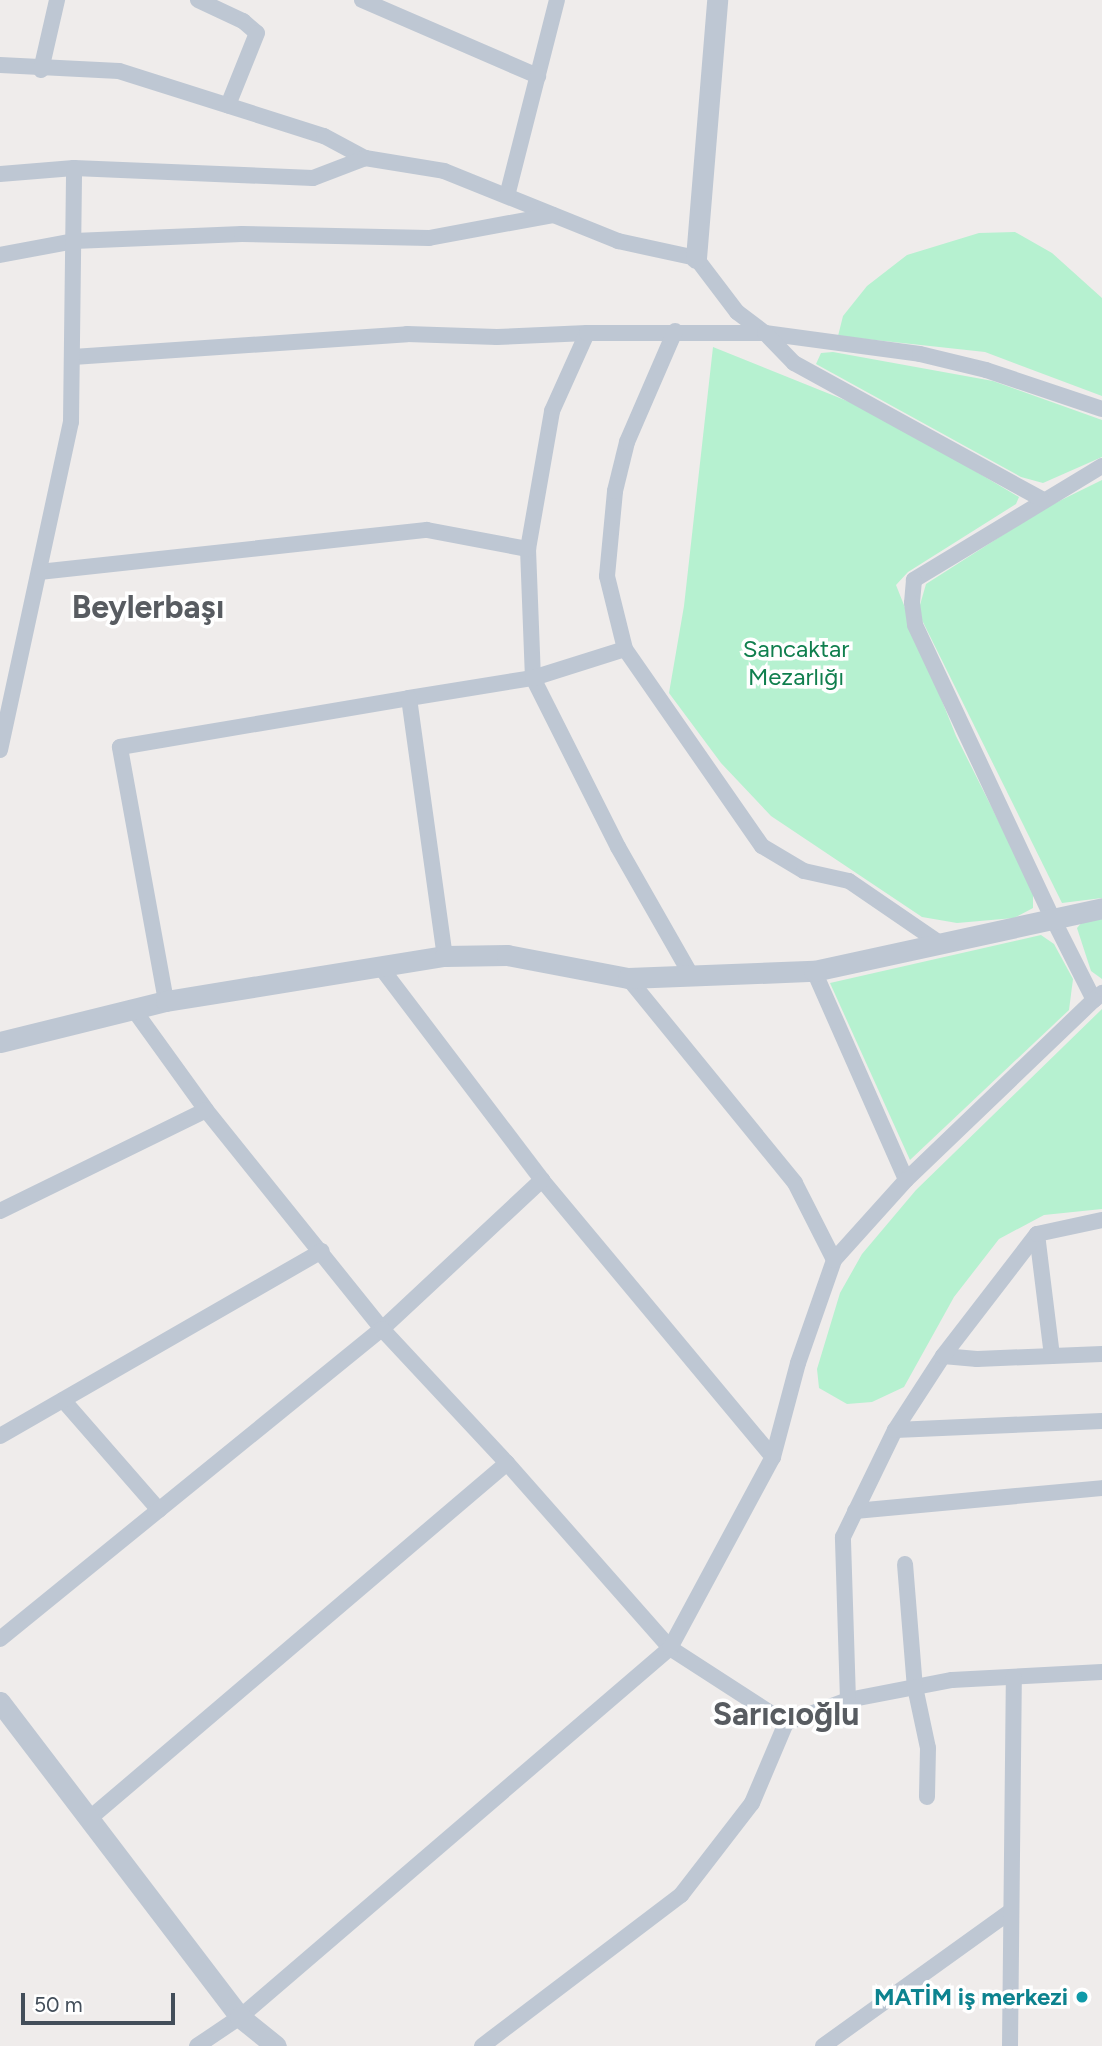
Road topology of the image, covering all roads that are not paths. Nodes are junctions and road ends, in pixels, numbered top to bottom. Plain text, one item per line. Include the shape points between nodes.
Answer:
1 (57, 0) edge
2 (198, 0) edge
3 (362, 0) edge
4 (557, 0) edge
5 (717, 0) edge
6 (0, 65) edge
7 (41, 71) junction
8 (538, 76) junction
9 (228, 105) junction
10 (365, 158) junction
11 (74, 168) junction
12 (0, 174) edge
13 (506, 196) junction
14 (553, 215) junction
15 (74, 241) junction
16 (0, 256) edge
17 (696, 258) junction
18 (675, 331) junction
19 (587, 333) junction
20 (765, 333) junction
21 (73, 357) junction
22 (1102, 409) edge
23 (1102, 466) edge
24 (1041, 499) junction
25 (528, 549) junction
26 (39, 572) junction
27 (625, 649) junction
28 (533, 678) junction
29 (409, 698) junction
30 (0, 750) edge
31 (1102, 908) edge
32 (1052, 917) junction
33 (938, 943) junction
34 (445, 956) junction
35 (382, 969) junction
36 (814, 971) junction
37 (691, 975) junction
38 (628, 978) junction
39 (1098, 997) edge
40 (166, 1001) junction
41 (134, 1010) junction
42 (0, 1042) edge
43 (206, 1111) junction
44 (542, 1180) junction
45 (906, 1180) junction
46 (0, 1211) edge
47 (1102, 1220) edge
48 (1037, 1234) junction
49 (322, 1251) junction
50 (834, 1260) junction
51 (382, 1329) junction
52 (1102, 1354) edge
53 (943, 1356) junction
54 (1052, 1356) junction
55 (63, 1400) junction
56 (1102, 1421) edge
57 (895, 1430) junction
58 (0, 1436) edge
59 (773, 1457) junction
60 (507, 1464) junction
61 (1102, 1489) edge
62 (159, 1510) junction
63 (855, 1511) junction
64 (905, 1564) dead end
65 (0, 1639) edge
66 (670, 1648) junction
67 (1102, 1672) edge
68 (1014, 1677) junction
69 (915, 1687) junction
70 (848, 1700) junction
71 (0, 1702) edge
72 (786, 1723) junction
73 (927, 1797) dead end
74 (89, 1819) junction
75 (1011, 1911) junction
76 (240, 2017) junction
77 (197, 2046) edge
78 (276, 2046) edge
79 (482, 2046) edge
80 (823, 2046) edge
81 (1010, 2046) edge

1 - 7 street
2 - 9 street via 243,21 257,33
3 - 8 street
4 - 8 street
5 - 17 street
6 - 7 street
7 - 9 street via 119,71
8 - 13 street
9 - 10 street via 324,136
10 - 11 street via 313,177
10 - 13 street via 444,170
11 - 12 street
11 - 15 street
13 - 14 street
14 - 15 street via 429,238 242,234
14 - 17 street via 618,241
15 - 16 street
15 - 21 street
17 - 20 street via 737,312
18 - 19 street
18 - 20 street via 724,337
18 - 27 street via 627,442 615,491 607,576
19 - 21 street via 407,334
19 - 25 street via 552,411
20 - 22 street via 920,354 997,373
20 - 24 street via 794,363
21 - 26 street via 71,422
23 - 24 street
24 - 32 street via 914,580 912,603 915,625
25 - 26 street via 427,530
25 - 28 street
26 - 30 street
27 - 28 street
27 - 33 street via 762,846 804,871 849,881
28 - 29 street
28 - 37 street via 618,847
29 - 34 street
29 - 40 street via 120,747
31 - 32 street
32 - 33 street
32 - 39 street
33 - 36 street
34 - 35 street
34 - 38 street via 507,955
35 - 40 street
35 - 44 street
36 - 37 street
36 - 45 street
37 - 38 street
38 - 50 street via 795,1184
39 - 45 street
40 - 41 street
41 - 42 street
41 - 43 street
43 - 46 street
43 - 49 street
44 - 51 street
44 - 59 street
45 - 50 street
47 - 48 street
48 - 53 street
48 - 54 street
49 - 51 street
49 - 55 street
50 - 59 street via 798,1363
51 - 60 street
51 - 62 street
52 - 54 street
53 - 54 street
53 - 57 street
55 - 58 street
55 - 62 street
56 - 57 street
57 - 63 street
59 - 66 street
60 - 66 street
60 - 74 street
61 - 63 street
62 - 65 street
63 - 70 street via 843,1536
64 - 69 street
66 - 72 street
66 - 76 street
67 - 68 street
68 - 69 street
68 - 75 street
69 - 70 street
69 - 73 street via 928,1748
70 - 72 street
71 - 74 street
72 - 79 street via 752,1803 681,1895
74 - 76 street
75 - 80 street
75 - 81 street
76 - 77 street
76 - 78 street

